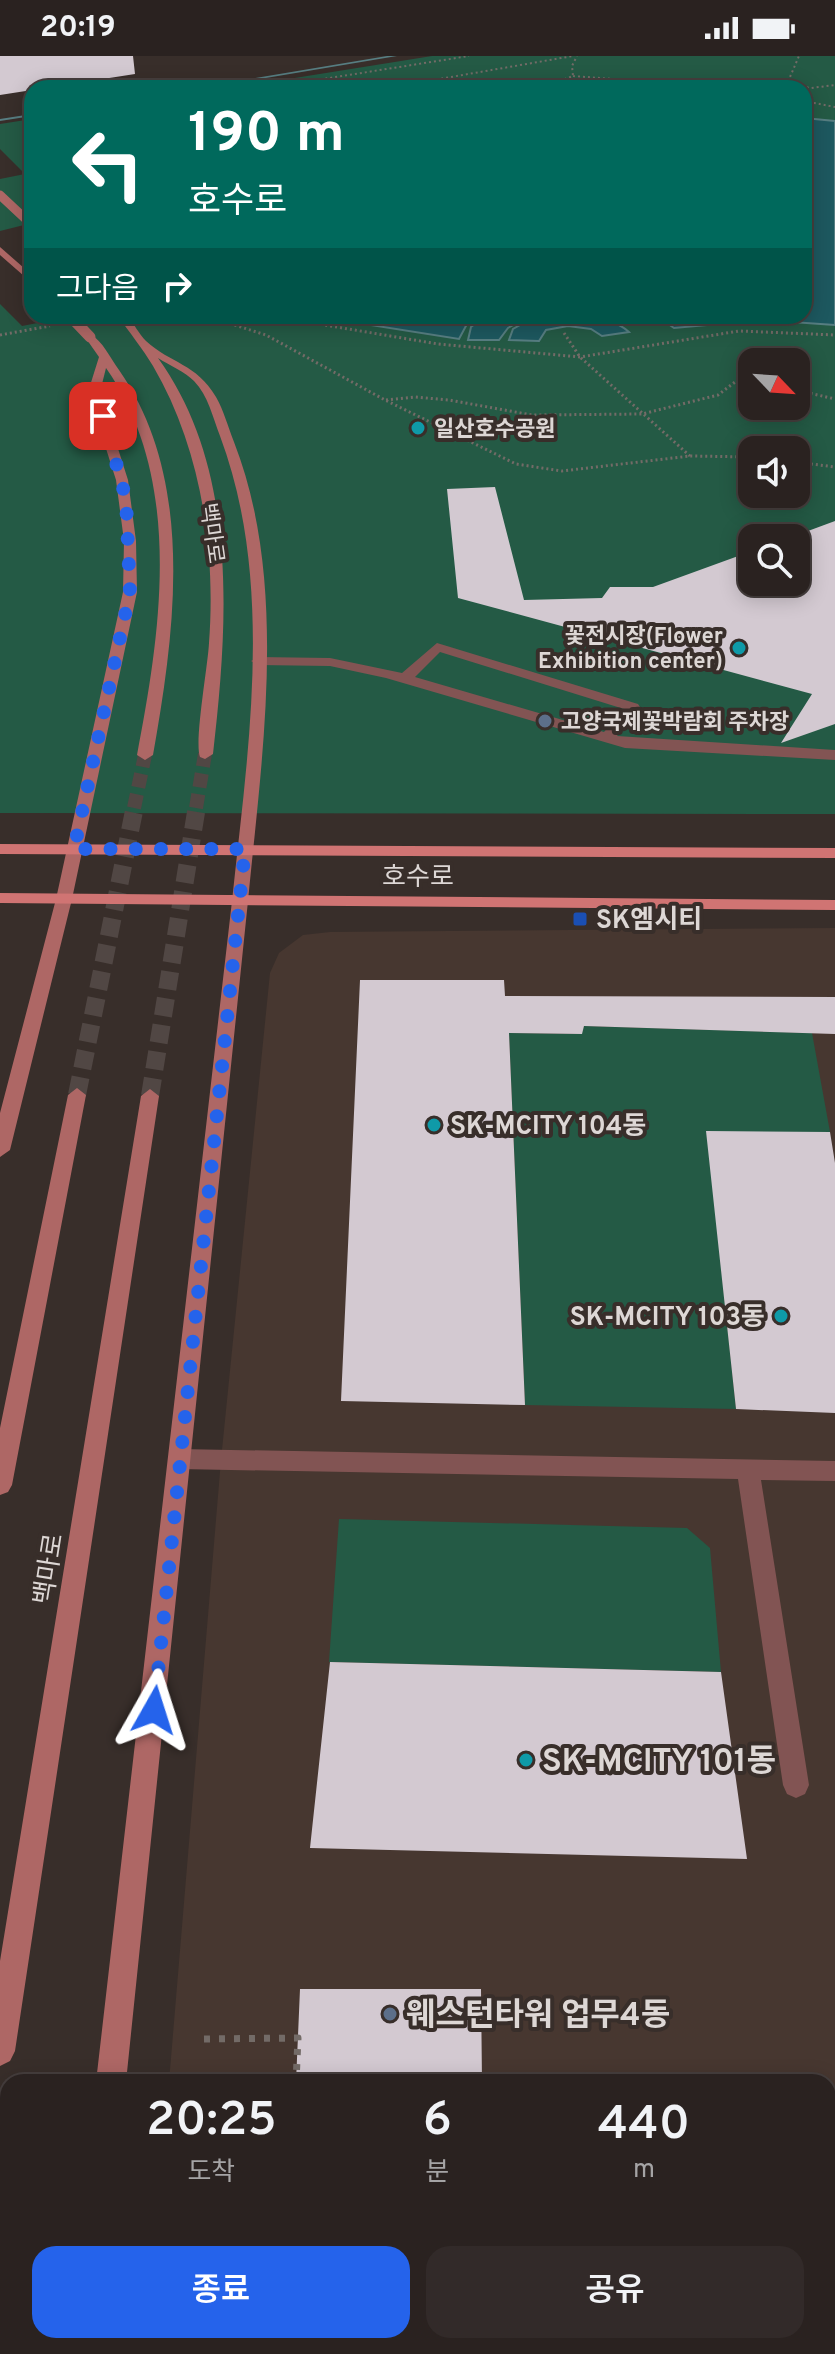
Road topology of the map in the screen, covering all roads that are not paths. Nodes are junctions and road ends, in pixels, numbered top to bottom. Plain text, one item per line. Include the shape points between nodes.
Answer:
1 (0, 195) edge
2 (24, 218) edge
3 (0, 250) edge
4 (24, 272) edge
5 (78, 324) edge
6 (130, 324) edge
7 (147, 346) junction
8 (105, 355) junction
9 (258, 661) junction
10 (405, 679) junction
11 (607, 738) junction
12 (205, 754) tunnel mouth
13 (145, 755) tunnel mouth
14 (835, 755) edge
15 (0, 849) edge
16 (74, 849) junction
17 (245, 849) junction
18 (835, 853) edge
19 (0, 898) edge
20 (64, 899) junction
21 (240, 901) junction
22 (835, 905) edge
23 (77, 1095) tunnel mouth
24 (150, 1096) tunnel mouth
25 (0, 1150) edge
26 (179, 1459) junction
27 (748, 1470) junction
28 (835, 1471) edge
29 (0, 1485) edge
30 (796, 1785) dead end
31 (0, 2051) edge
32 (112, 2074) edge

1 - 2 main road, bridge
3 - 4 main road
5 - 8 main road, 백마로, bridge
6 - 7 main road, 백마로
7 - 9 main road via 198,378 230,443 254,537
7 - 12 main road, 백마로 via 188,428 216,535 219,642
8 - 13 main road, 백마로 via 144,434 167,537 167,621
8 - 16 main road via 94,392 126,499 130,592
9 - 10 lane via 330,662
9 - 17 main road
10 - 11 lane
10 - 11 lane via 437,647 633,707
11 - 14 lane
15 - 16 main road, 호수로
16 - 17 main road, 호수로
16 - 20 main road
17 - 18 main road, 호수로
17 - 21 main road
19 - 20 main road, 호수로
20 - 21 main road, 호수로
20 - 25 main road
21 - 22 main road, 호수로
21 - 26 main road
23 - 29 main road
24 - 31 main road, 백마로
26 - 27 lane
26 - 32 main road
27 - 28 lane
27 - 30 lane

